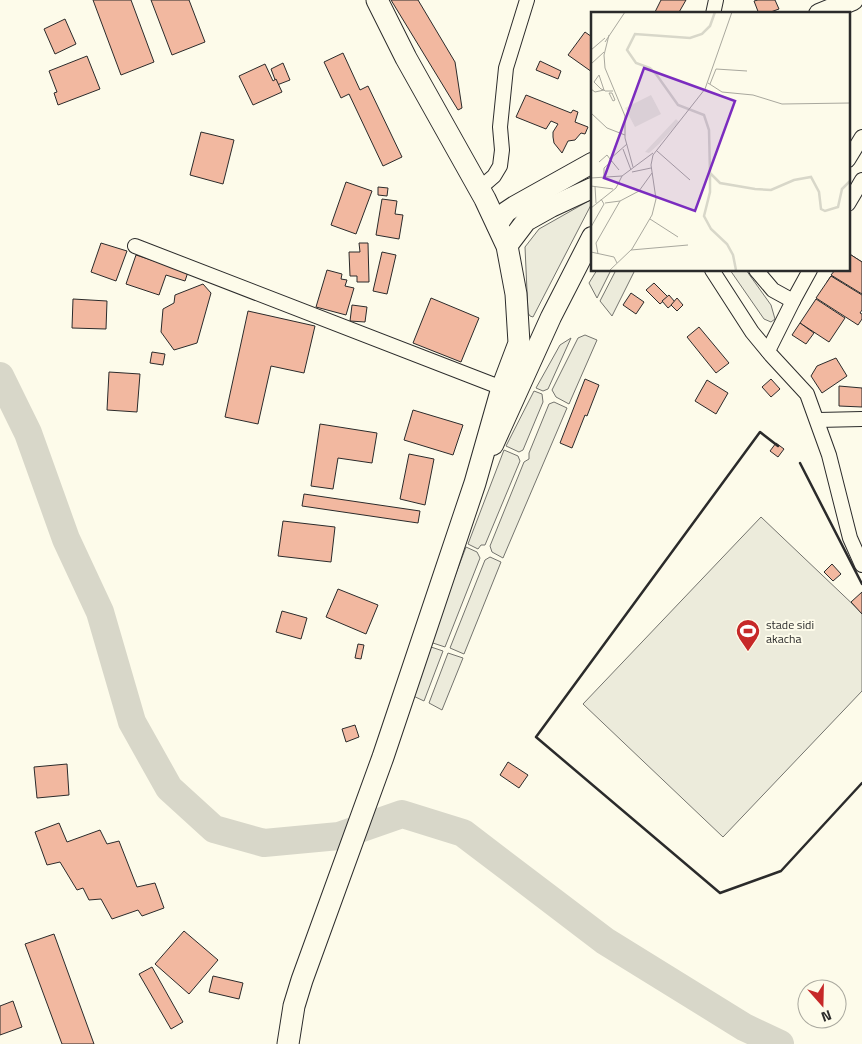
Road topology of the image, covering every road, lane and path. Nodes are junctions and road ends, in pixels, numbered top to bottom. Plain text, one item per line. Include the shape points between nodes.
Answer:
1 (377, 0) edge
2 (527, 0) edge
3 (853, 0) edge
4 (824, 12) edge
5 (862, 137) edge
6 (850, 157) edge
7 (591, 164) edge
8 (850, 166) edge
9 (862, 173) edge
10 (862, 180) edge
11 (591, 188) edge
12 (479, 189) junction
13 (850, 201) edge
14 (497, 225) junction
15 (591, 239) edge
16 (135, 246) dead end
17 (508, 246) junction
18 (713, 271) edge
19 (757, 271) edge
20 (809, 271) edge
21 (793, 301) junction
22 (768, 351) junction
23 (502, 388) junction
24 (862, 419) edge
25 (818, 420) junction
26 (475, 483) junction
27 (862, 565) edge
28 (288, 1044) edge

1 - 12 main road
2 - 12 street via 506,68 500,166
3 - 4 main road
5 - 6 street
7 - 14 main road via 515,206
8 - 9 street
10 - 13 street
11 - 17 main road via 526,221
12 - 14 main road
14 - 17 main road
15 - 26 main road via 551,317
16 - 23 street
17 - 23 main road via 516,294 519,343
18 - 22 street
19 - 21 street via 773,290
20 - 21 street
21 - 22 street
22 - 25 street via 807,394
23 - 26 main road
24 - 25 street
25 - 27 street via 850,538
26 - 28 main road via 376,776 302,980

